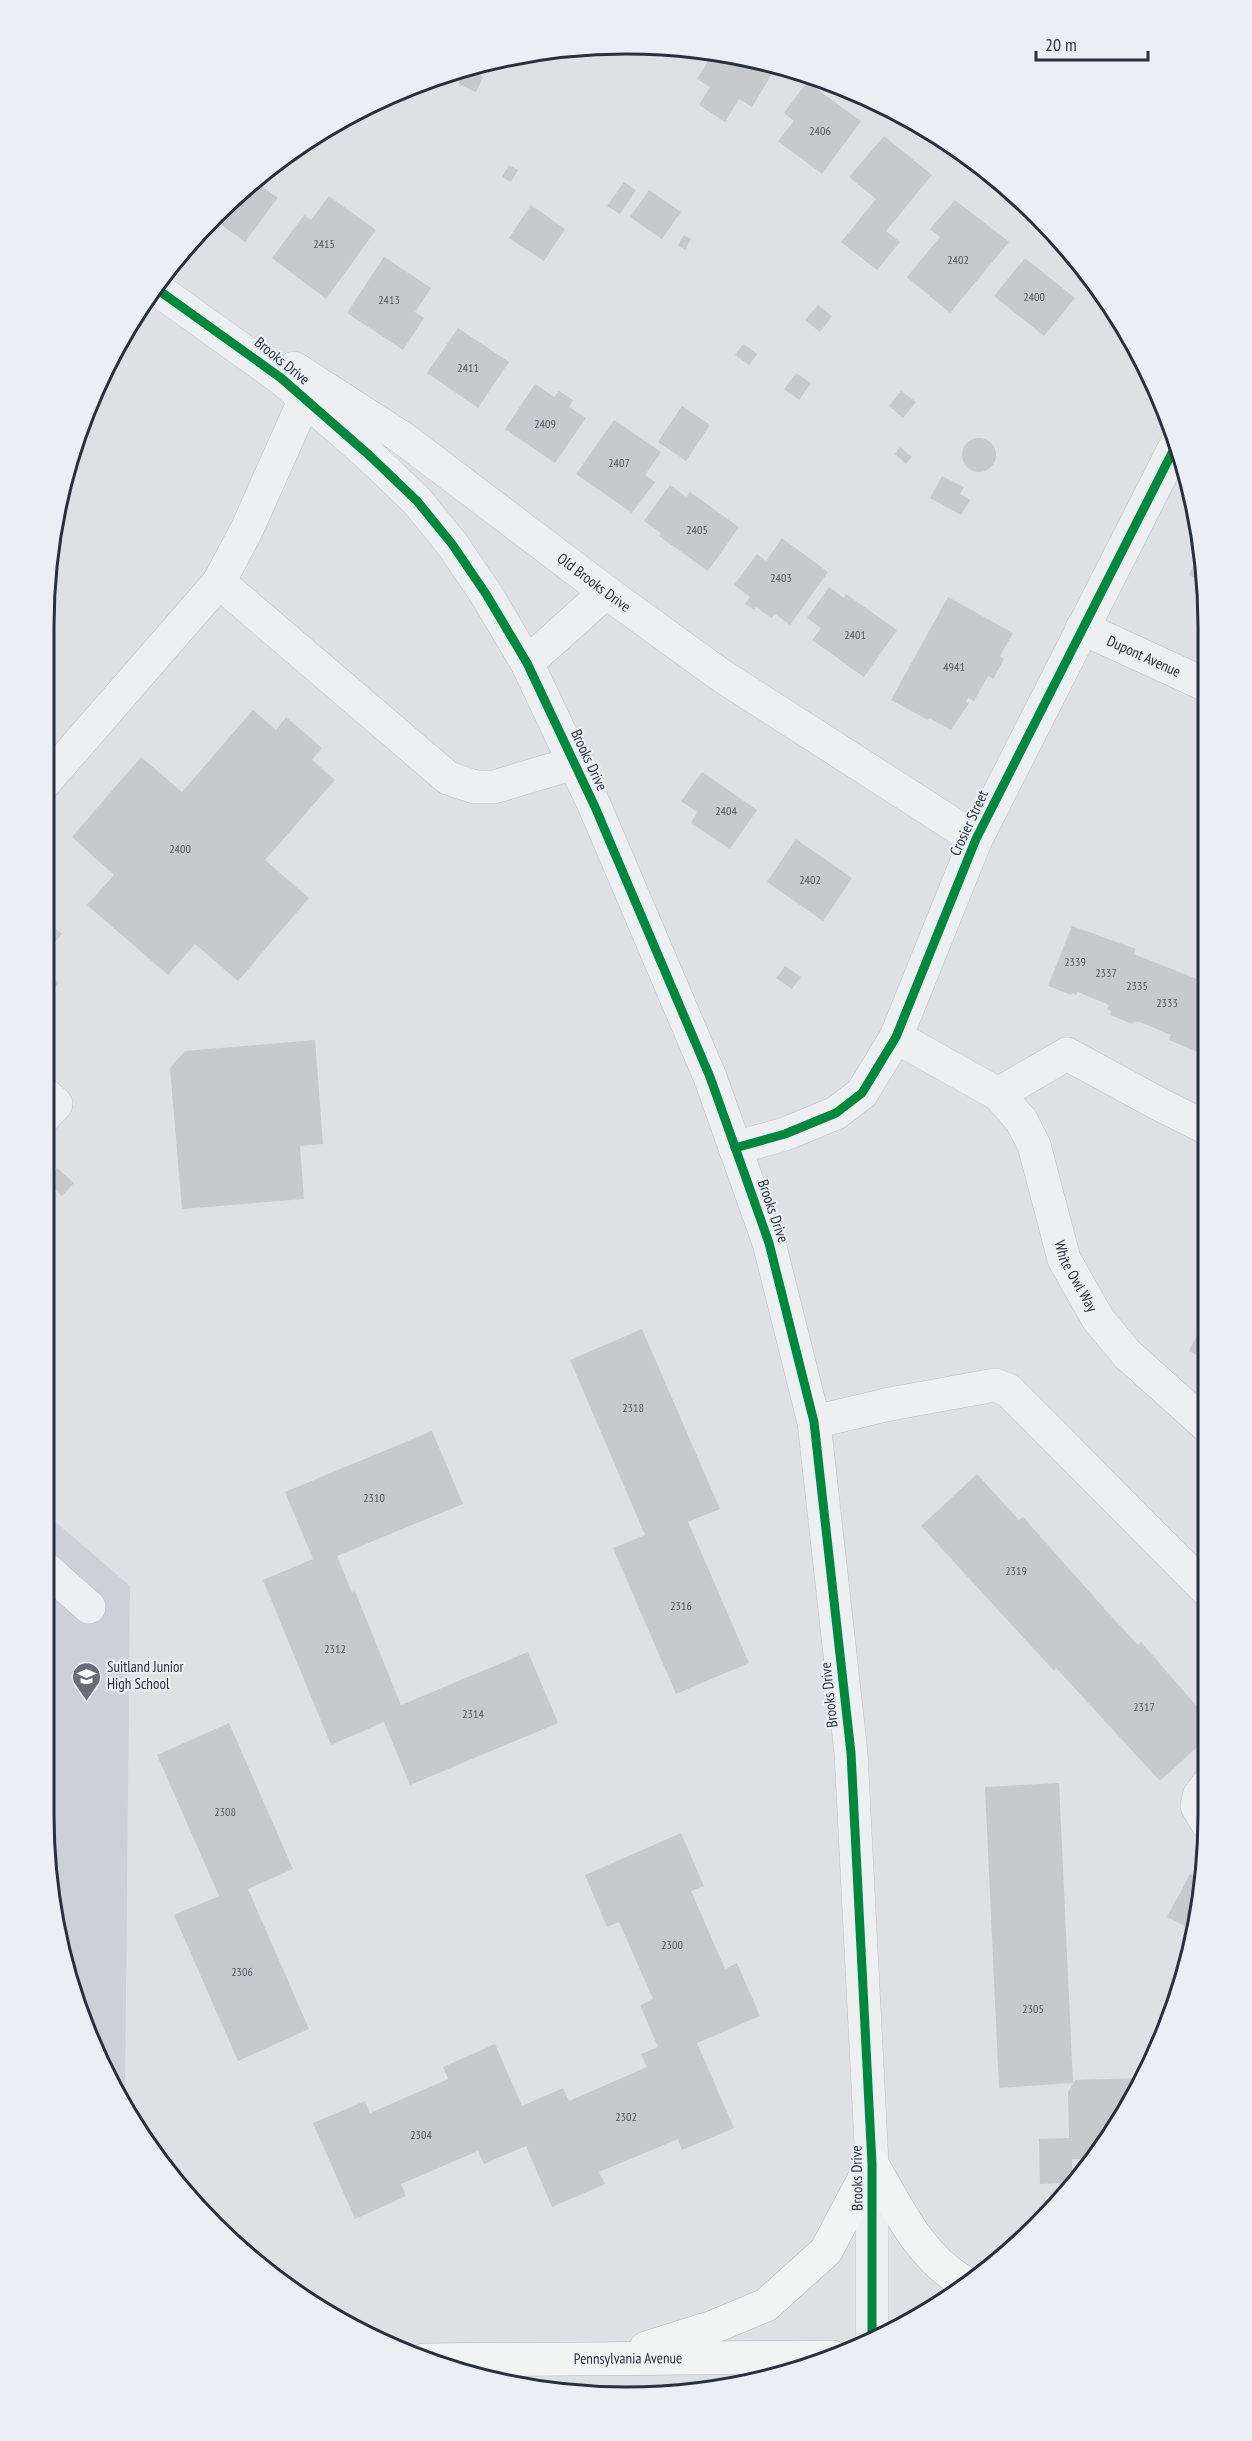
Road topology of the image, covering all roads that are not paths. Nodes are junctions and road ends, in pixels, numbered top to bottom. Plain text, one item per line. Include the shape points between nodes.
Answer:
1 (162, 292) edge
2 (212, 326) junction
3 (305, 399) junction
4 (1172, 454) edge
5 (219, 582) junction
6 (606, 592) junction
7 (1082, 628) junction
8 (527, 663) junction
9 (1198, 681) edge
10 (574, 763) junction
11 (54, 772) edge
12 (976, 839) junction
13 (896, 1037) junction
14 (998, 1094) junction
15 (1198, 1123) edge
16 (735, 1149) junction
17 (1198, 1418) edge
18 (814, 1422) junction
19 (54, 1576) edge
20 (1198, 1582) edge
21 (89, 1607) dead end
22 (872, 2164) junction
23 (960, 2279) edge
24 (872, 2331) edge
25 (809, 2357) edge
26 (613, 2359) junction
27 (451, 2360) edge

1 - 2 street, Brooks Drive
2 - 3 street, Brooks Drive
2 - 6 street, Old Brooks Drive via 303,373 401,437
3 - 5 street
3 - 8 street, Brooks Drive via 417,501 480,585
4 - 7 street, Crosier Street
5 - 10 street via 448,778 475,787 494,787
5 - 11 street
6 - 8 street
6 - 12 street, Old Brooks Drive via 722,676
7 - 9 street, Dupont Avenue
7 - 12 street, Crosier Street
8 - 10 street, Brooks Drive
10 - 16 street, Brooks Drive via 710,1077
12 - 13 street, Crosier Street
13 - 14 street, White Owl Way
13 - 16 street, Crosier Street via 862,1093 836,1113
14 - 15 street via 1067,1054
14 - 17 street, White Owl Way via 1021,1120 1034,1144 1064,1259 1098,1319 1127,1354
16 - 18 street, Brooks Drive via 769,1243
18 - 20 street via 890,1404 1000,1386
18 - 22 street, Brooks Drive via 851,1754
19 - 21 street
22 - 23 highway via 912,2231 935,2259
22 - 24 street, Brooks Drive
22 - 26 highway via 826,2251 766,2305 713,2327
25 - 26 highway, Pennsylvania Avenue
26 - 27 highway, Pennsylvania Avenue

